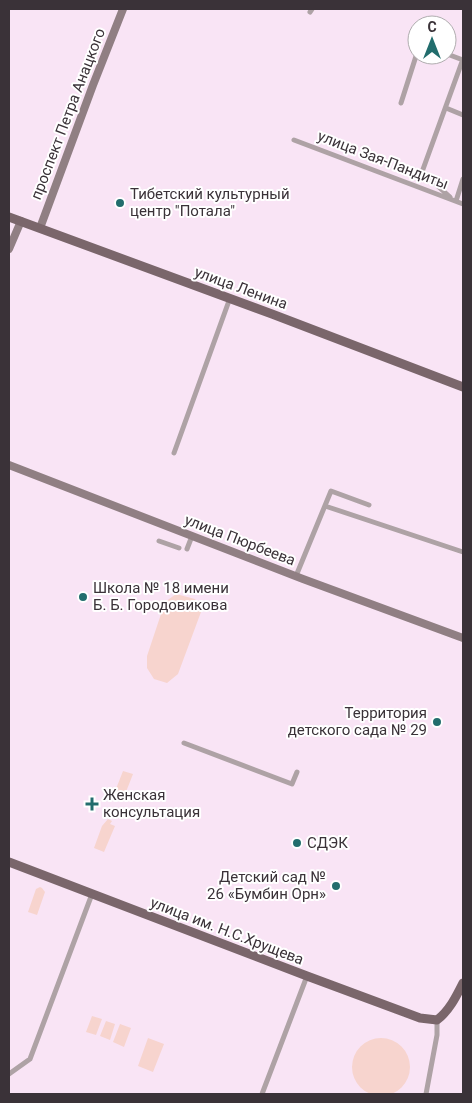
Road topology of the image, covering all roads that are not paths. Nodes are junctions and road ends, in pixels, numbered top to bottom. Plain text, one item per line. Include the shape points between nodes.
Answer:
1 (123, 9) edge
2 (463, 60) edge
3 (413, 65) edge
4 (401, 103) dead end
5 (446, 108) junction
6 (463, 115) edge
7 (294, 140) dead end
8 (463, 179) edge
9 (454, 200) junction
10 (463, 204) edge
11 (9, 217) edge
12 (20, 221) junction
13 (40, 228) junction
14 (9, 250) edge
15 (230, 298) junction
16 (463, 387) edge
17 (174, 453) dead end
18 (9, 464) edge
19 (369, 505) dead end
20 (325, 506) junction
21 (192, 536) junction
22 (159, 541) dead end
23 (179, 548) dead end
24 (187, 548) dead end
25 (463, 552) edge
26 (296, 576) junction
27 (463, 638) edge
28 (184, 743) dead end
29 (297, 772) dead end
30 (9, 862) edge
31 (92, 894) junction
32 (307, 976) junction
33 (463, 983) edge
34 (437, 1020) junction
35 (9, 1074) edge
36 (262, 1094) edge
37 (426, 1094) edge

1 - 13 main road, проспект Петра Анацкого
2 - 5 street
3 - 4 street
5 - 6 street
5 - 9 street via 422,172
7 - 9 street, улица Зая-Пандиты
8 - 9 street
9 - 10 street, улица Зая-Пандиты
11 - 12 main road, улица Ленина
12 - 13 main road, улица Ленина
12 - 14 main road
13 - 15 main road, улица Ленина
15 - 16 main road, улица Ленина
15 - 17 street
18 - 21 main road, улица Пюрбеева
19 - 20 street via 331,491
20 - 25 street
20 - 26 street
21 - 24 street
21 - 26 main road, улица Пюрбеева
22 - 23 street
26 - 27 main road, улица Пюрбеева
28 - 29 street via 292,784
30 - 31 main road, улица им. Н.С.Хрущева
31 - 32 main road, улица им. Н.С.Хрущева
31 - 35 street via 30,1059
32 - 34 main road, улица им. Н.С.Хрущева via 420,1018
32 - 36 street
33 - 34 main road via 447,1011
34 - 37 street

